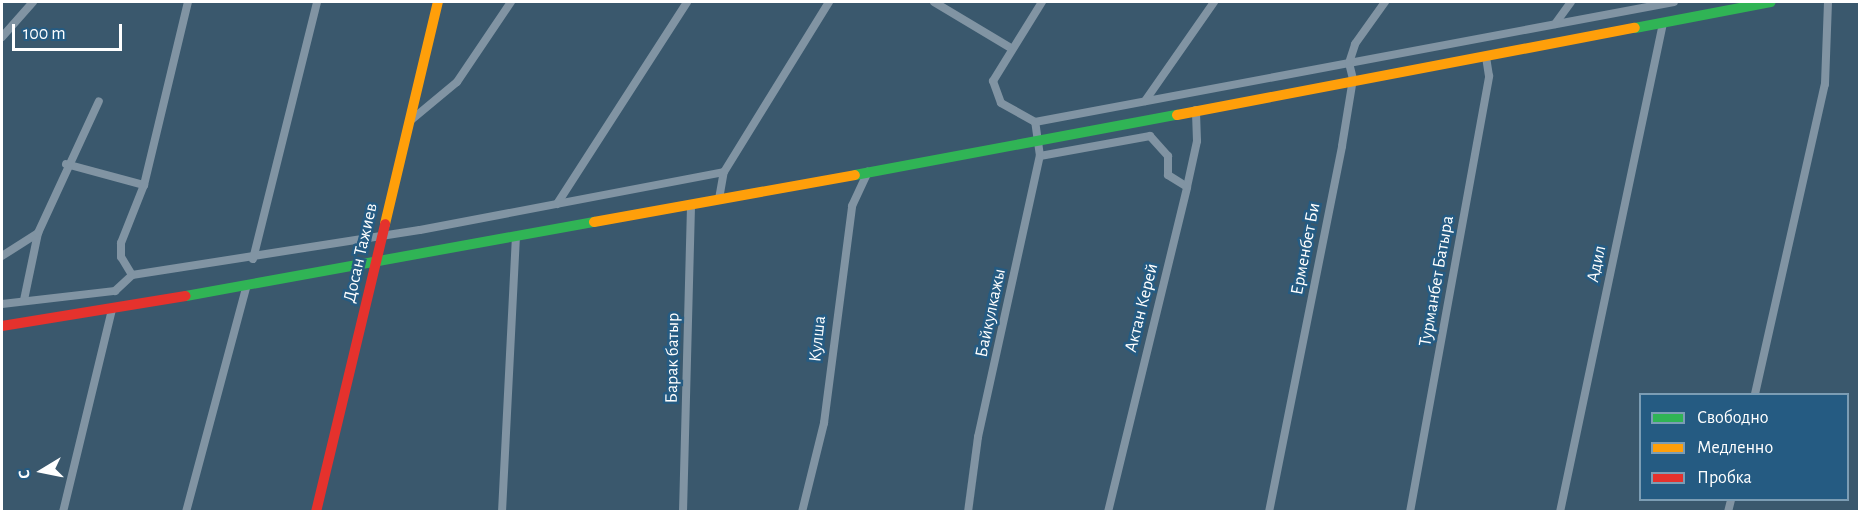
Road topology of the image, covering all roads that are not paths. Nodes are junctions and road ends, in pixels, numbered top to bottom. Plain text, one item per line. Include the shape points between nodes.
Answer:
1 (33, 2) edge
2 (188, 2) edge
3 (317, 2) edge
4 (438, 2) edge
5 (511, 2) edge
6 (687, 2) edge
7 (830, 2) edge
8 (934, 2) edge
9 (1042, 2) edge
10 (1214, 2) edge
11 (1385, 2) edge
12 (1571, 2) edge
13 (1674, 2) edge
14 (1771, 2) edge
15 (1827, 2) edge
16 (1663, 23) junction
17 (1555, 24) junction
18 (2, 37) edge
19 (1011, 48) junction
20 (1486, 56) junction
21 (1349, 63) junction
22 (1353, 79) junction
23 (99, 100) dead end
24 (1145, 101) junction
25 (1196, 110) junction
26 (1035, 122) junction
27 (407, 123) junction
28 (1041, 141) junction
29 (1040, 156) junction
30 (66, 164) junction
31 (724, 172) junction
32 (868, 172) junction
33 (144, 185) junction
34 (1187, 187) junction
35 (719, 199) junction
36 (557, 204) junction
37 (691, 204) junction
38 (38, 233) junction
39 (382, 235) junction
40 (516, 236) junction
41 (2, 256) edge
42 (253, 259) junction
43 (376, 262) junction
44 (132, 275) junction
45 (247, 285) junction
46 (24, 300) junction
47 (2, 304) edge
48 (112, 310) junction
49 (2, 326) edge
50 (1755, 393) edge
51 (63, 512) edge
52 (186, 512) edge
53 (316, 512) edge
54 (502, 512) edge
55 (683, 512) edge
56 (802, 512) edge
57 (968, 512) edge
58 (1108, 512) edge
59 (1269, 512) edge
60 (1410, 512) edge
61 (1560, 512) edge

1 - 18 street
2 - 33 street
3 - 42 street
4 - 27 street, Досан Тажиев
5 - 27 street via 457,82
6 - 36 street
7 - 31 street
8 - 19 street
9 - 19 street
10 - 24 street
11 - 21 street via 1355,44
12 - 17 street
13 - 17 street
14 - 16 street
15 - 50 street via 1825,84
16 - 20 street
16 - 61 street, Адил
17 - 21 street
19 - 26 street via 993,81 993,91 1001,103
20 - 22 street
20 - 60 street, Турманбет Батыра via 1489,76
21 - 22 street, Ерменбет Би
21 - 24 street
22 - 25 street
22 - 59 street, Ерменбет Би
23 - 30 street
24 - 26 street
25 - 28 street
25 - 34 street, Актан Керей via 1197,141
26 - 28 street, Байкулкажы
27 - 39 street, Досан Тажиев
28 - 29 street, Байкулкажы
28 - 32 street
29 - 34 street via 1150,136 1168,156 1168,175
29 - 57 street, Байкулкажы via 978,437
30 - 33 street
30 - 38 street
31 - 35 street
31 - 36 street
32 - 35 street
32 - 56 street, Кулша via 852,206 824,423
33 - 44 street via 121,243 121,257
34 - 58 street, Актан Керей
35 - 37 street
36 - 39 street
37 - 40 street
37 - 55 street, Барак батыр
38 - 41 street
38 - 46 street
39 - 42 street
39 - 43 street, Досан Тажиев
40 - 43 street
40 - 54 street
42 - 44 street
43 - 45 street
43 - 53 street, Досан Тажиев
44 - 46 street via 115,291
45 - 48 street
45 - 52 street
46 - 47 street
48 - 49 street
48 - 51 street

